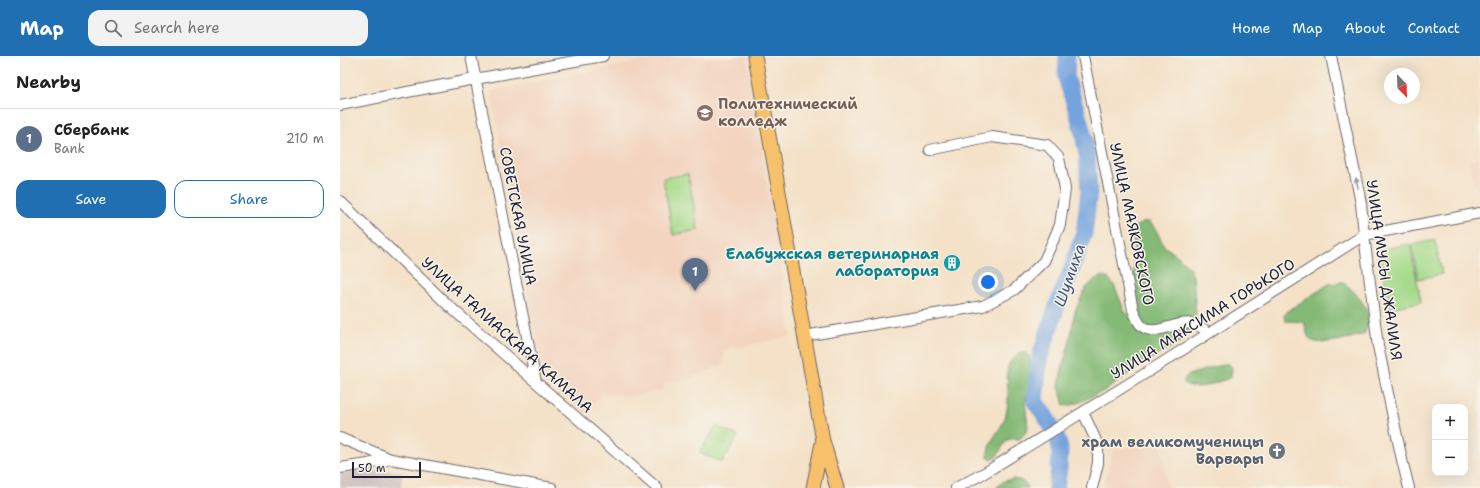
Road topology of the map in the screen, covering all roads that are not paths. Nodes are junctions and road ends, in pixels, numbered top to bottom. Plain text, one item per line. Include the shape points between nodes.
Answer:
1 (471, 56) edge
2 (603, 56) edge
3 (755, 56) edge
4 (1083, 56) edge
5 (1331, 56) edge
6 (475, 79) junction
7 (340, 105) edge
8 (930, 150) dead end
9 (340, 201) edge
10 (1480, 213) edge
11 (1364, 235) junction
12 (1208, 334) junction
13 (804, 336) junction
14 (536, 382) junction
15 (1083, 412) junction
16 (340, 438) edge
17 (823, 441) junction
18 (390, 459) junction
19 (340, 468) edge
20 (552, 488) edge
21 (655, 488) edge
22 (813, 488) edge
23 (837, 488) edge
24 (956, 488) edge
25 (1092, 488) edge
26 (1409, 488) edge

1 - 6 street, СОВЕТСКАЯ УЛИЦА
2 - 6 street
3 - 13 main road
4 - 12 street, УЛИЦА МАЯКОВСКОГО via 1133,310 1140,324 1147,329 1155,330 1189,323 1204,328
11 -> 5 street, УЛИЦА МУСЫ ДЖАЛИЛЯ via 1361,203
6 - 7 street
6 - 14 street, СОВЕТСКАЯ УЛИЦА
8 - 13 street via 992,137 1047,145 1059,158 1065,189 1060,224 1044,261 1014,290 983,306
9 - 14 street, УЛИЦА ГАЛИАСКАРА КАМАЛА via 449,306
10 - 11 street, УЛИЦА МАКСИМА ГОРЬКОГО
11 - 12 street, УЛИЦА МАКСИМА ГОРЬКОГО
11 - 26 street, УЛИЦА МУСЫ ДЖАЛИЛЯ via 1378,346
12 - 15 street, УЛИЦА МАКСИМА ГОРЬКОГО
13 - 17 main road
14 - 21 street, УЛИЦА ГАЛИАСКАРА КАМАЛА
15 - 24 street, УЛИЦА МАКСИМА ГОРЬКОГО
15 - 25 street via 1098,445 1098,463
16 - 18 street
17 - 22 main road
17 - 23 main road
18 - 19 street
18 - 20 street

